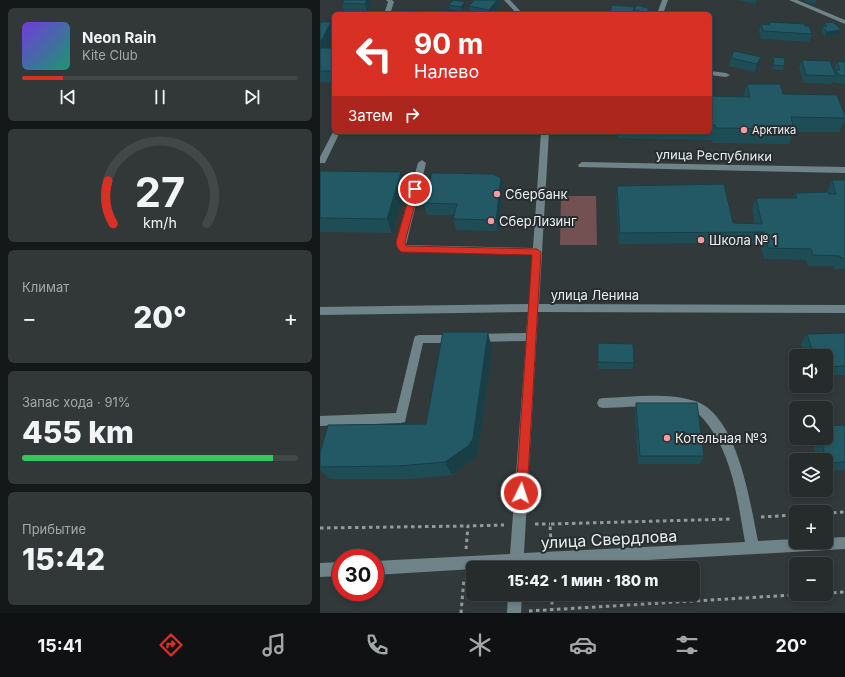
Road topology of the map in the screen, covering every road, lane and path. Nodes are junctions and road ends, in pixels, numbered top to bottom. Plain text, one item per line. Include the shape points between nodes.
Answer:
1 (389, 0) edge
2 (507, 0) edge
3 (665, 0) edge
4 (792, 0) edge
5 (388, 12) edge
6 (518, 12) edge
7 (661, 12) edge
8 (845, 22) edge
9 (712, 73) edge
10 (726, 75) dead end
11 (335, 134) edge
12 (545, 134) edge
13 (322, 161) dead end
14 (422, 163) dead end
15 (582, 165) dead end
16 (845, 170) edge
17 (537, 252) junction
18 (533, 308) junction
19 (845, 309) edge
20 (320, 311) edge
21 (532, 337) junction
22 (603, 403) dead end
23 (320, 420) edge
24 (845, 512) edge
25 (833, 513) edge
26 (789, 515) edge
27 (746, 518) junction
28 (468, 526) dead end
29 (320, 528) edge
30 (844, 546) edge
31 (753, 548) junction
32 (552, 560) junction
33 (517, 561) edge
34 (545, 561) edge
35 (466, 566) edge
36 (384, 568) edge
37 (332, 569) edge
38 (320, 570) edge
39 (845, 592) edge
40 (833, 593) edge
41 (789, 595) edge
42 (515, 601) edge
43 (552, 601) edge
44 (552, 610) junction
45 (514, 612) edge

1 - 5 street via 391,2
2 - 6 street
3 - 7 street
4 - 8 street
9 - 10 street
11 - 13 street
12 - 17 street
14 - 17 street via 400,242 401,247
15 - 16 street, улица Республики
17 - 18 street
18 - 19 street, улица Ленина
18 - 20 street, улица Ленина
18 - 21 street
21 - 23 street via 419,339 401,418
21 - 33 street
22 - 27 street via 673,402 695,407 706,415 722,434 735,462
24 - 25 path
26 - 27 path
27 - 31 street
27 - 32 path via 550,524
28 - 29 path
30 - 31 street, улица Свердлова
31 - 32 street, улица Свердлова
32 - 34 street, улица Свердлова
35 - 36 street, улица Свердлова
37 - 38 street
39 - 40 path
41 - 44 path
42 - 45 street
43 - 44 path
44 - 45 path

